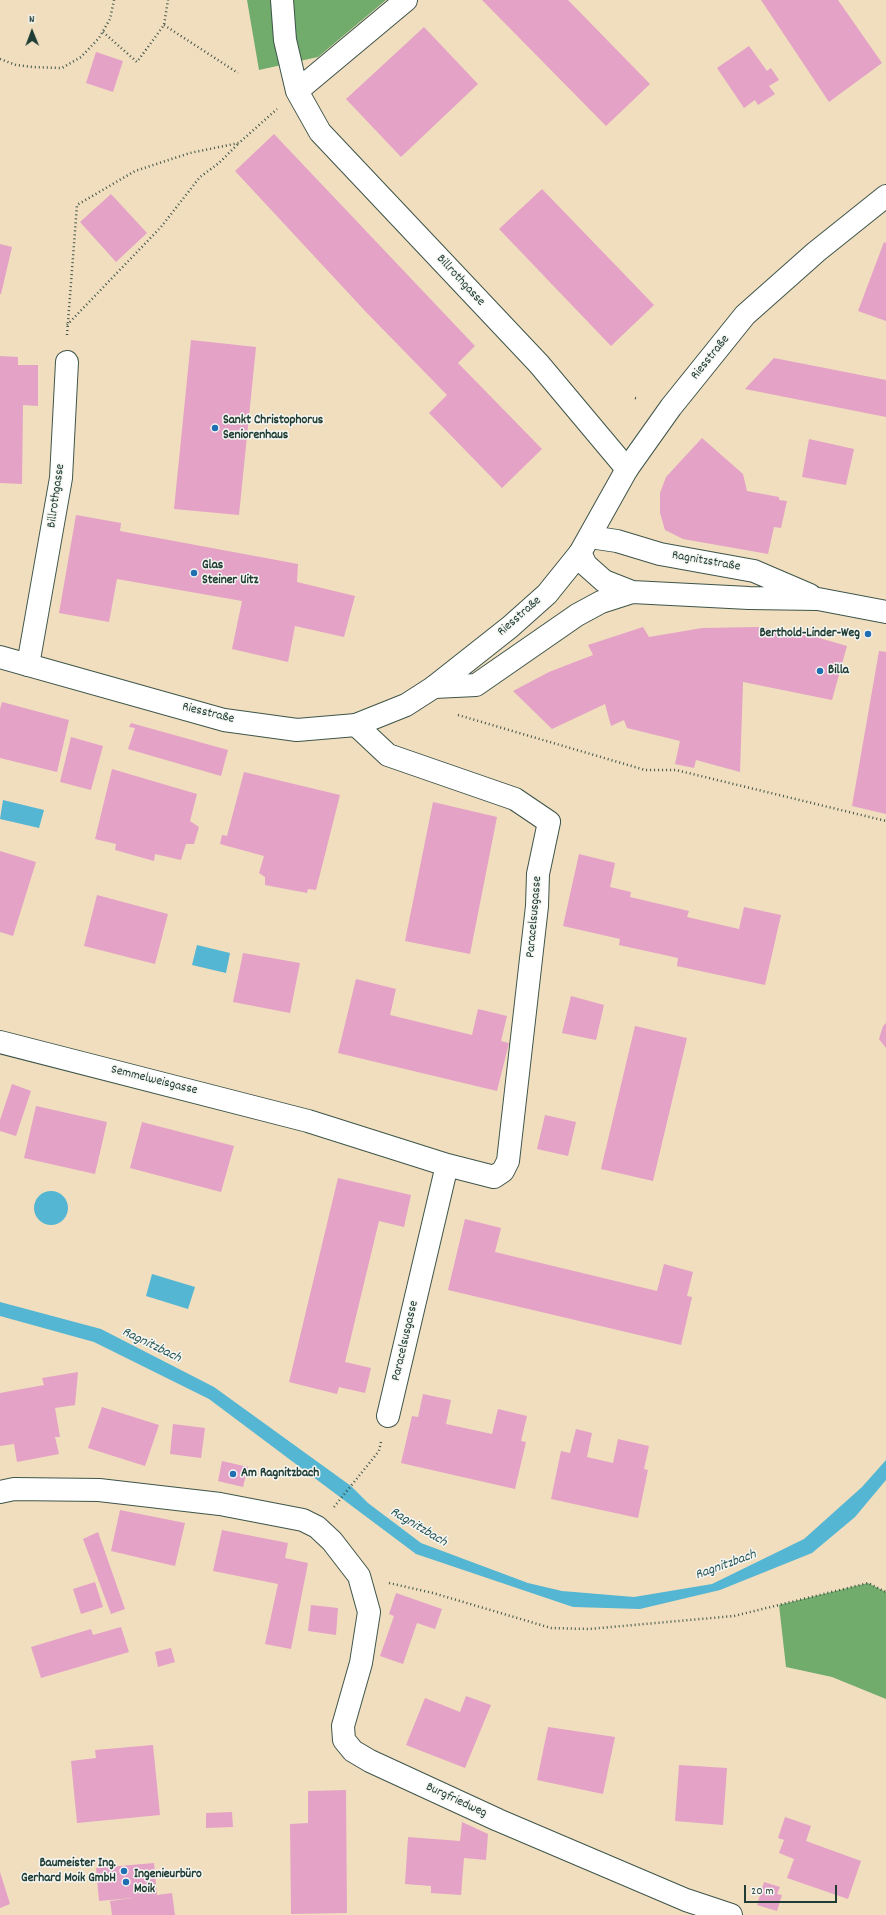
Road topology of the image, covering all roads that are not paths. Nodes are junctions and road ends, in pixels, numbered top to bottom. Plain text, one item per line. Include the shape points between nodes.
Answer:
1 (282, 0) edge
2 (406, 0) edge
3 (297, 91) junction
4 (886, 196) edge
5 (67, 362) road end
6 (627, 469) junction
7 (585, 545) junction
8 (632, 592) junction
9 (818, 599) junction
10 (886, 612) edge
11 (0, 657) edge
12 (28, 665) junction
13 (434, 687) junction
14 (356, 725) junction
15 (0, 1042) edge
16 (308, 1121) joint
17 (447, 1164) junction
18 (388, 1416) road end
19 (0, 1492) edge
20 (731, 1915) edge

1 - 3 street, Billrothgasse via 285,40
2 - 3 street
3 - 6 street, Billrothgasse via 320,132 539,364
4 - 6 street, Riesstraße via 816,252 745,315 671,407
5 - 12 street, Billrothgasse via 61,478
6 - 7 street, Riesstraße
7 - 8 street, Ragnitzstraße via 586,564 600,578
7 - 9 street, Ragnitzstraße via 617,541 660,554 754,571
7 - 13 street, Riesstraße via 547,594
8 - 9 street, Ragnitzstraße
8 - 13 street, Ragnitzstraße via 601,602 578,615 476,684
9 - 10 street, Ragnitzstraße
11 - 12 street, Riesstraße
12 - 14 street, Riesstraße via 224,720 297,730
13 - 14 street, Riesstraße via 406,705
14 - 17 street, Paracelsusgasse via 388,755 515,799 549,822 538,874 536,913 508,1161 503,1171 494,1177
15 - 16 street, Semmelweisgasse
16 - 17 street, Paracelsusgasse
17 - 18 street, Paracelsusgasse
19 - 20 street, Burgfriedweg via 14,1489 99,1490 220,1504 303,1520 317,1527 332,1541 359,1576 369,1612 361,1662 343,1726 344,1740 352,1751 498,1820 686,1900

